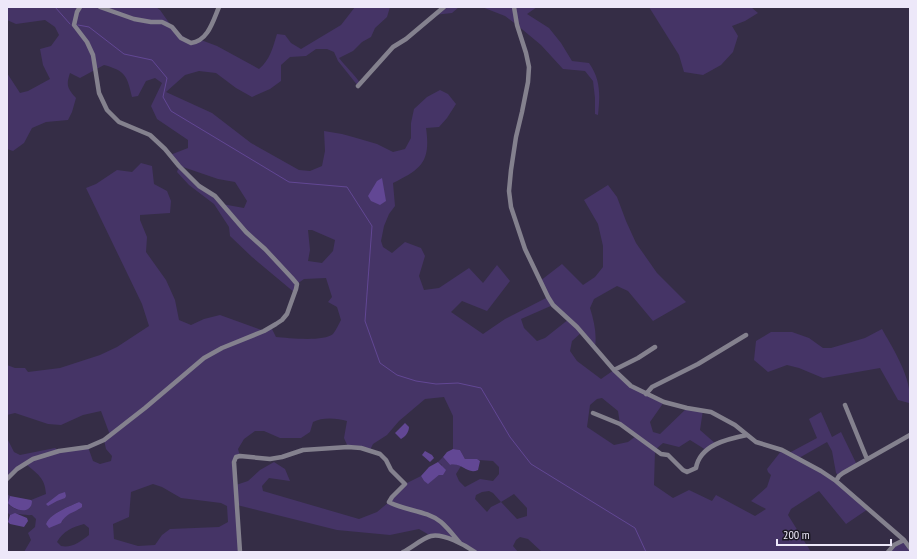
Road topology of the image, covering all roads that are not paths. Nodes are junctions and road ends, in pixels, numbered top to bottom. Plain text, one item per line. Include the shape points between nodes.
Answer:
1 (80, 7) edge
2 (100, 7) edge
3 (219, 7) edge
4 (444, 7) edge
5 (514, 7) edge
6 (358, 86) dead end
7 (746, 335) dead end
8 (655, 347) dead end
9 (614, 370) junction
10 (646, 394) junction
11 (844, 405) dead end
12 (593, 413) dead end
13 (747, 435) junction
14 (910, 435) edge
15 (867, 460) junction
16 (7, 479) edge
17 (836, 481) junction
18 (904, 540) junction
19 (460, 544) junction
20 (910, 548) edge
21 (240, 552) edge
22 (403, 552) edge
23 (475, 552) edge
24 (888, 552) edge

1 - 16 street via 74,25 93,55 99,93 107,110 119,122 150,135 199,186 215,196 297,284 282,320 264,331 204,358 104,440 88,447 59,451 33,459
2 - 3 street via 134,19 162,22 191,43 201,40 210,30
4 - 6 street via 394,48
5 - 9 street via 529,67 510,170 511,207 525,249 553,305 577,327
7 - 10 street via 698,364 652,387
8 - 9 street
9 - 10 street via 631,386
10 - 13 street via 664,402 711,412
11 - 15 street
12 - 13 street via 620,424 661,454 668,455 687,472 696,468 697,460 706,450 730,438
13 - 17 street via 756,442 782,450
14 - 15 street
15 - 17 street via 843,473
17 - 18 street
18 - 20 street
18 - 24 street via 894,544
19 - 21 street via 441,522 389,502 405,484 380,454 348,447 303,450 270,459 236,457 234,462
19 - 22 street via 442,536 431,536
19 - 23 street

